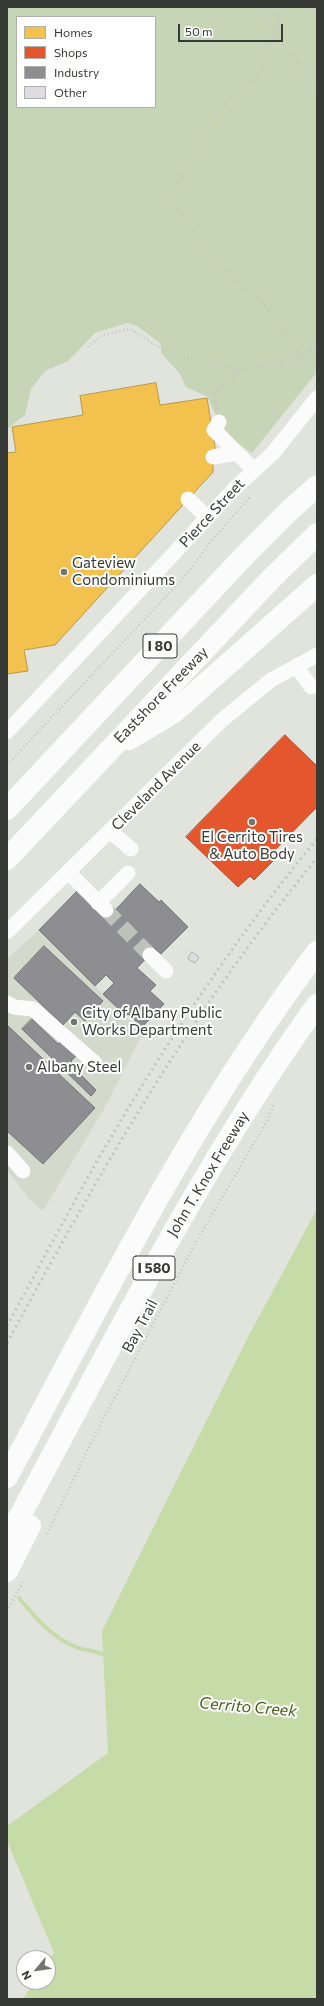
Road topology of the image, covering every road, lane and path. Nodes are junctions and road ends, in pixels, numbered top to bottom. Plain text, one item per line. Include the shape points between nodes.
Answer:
1 (259, 7) edge
2 (282, 7) edge
3 (273, 32) junction
4 (317, 90) edge
5 (88, 347) dead end
6 (317, 348) edge
7 (300, 357) junction
8 (242, 370) junction
9 (214, 392) dead end
10 (317, 398) edge
11 (219, 422) dead end
12 (237, 452) junction
13 (213, 457) dead end
14 (254, 470) junction
15 (317, 486) edge
16 (235, 488) junction
17 (188, 499) dead end
18 (207, 517) junction
19 (317, 534) edge
20 (317, 585) edge
21 (317, 655) edge
22 (296, 666) junction
23 (311, 688) dead end
24 (7, 732) edge
25 (106, 753) junction
26 (7, 765) edge
27 (7, 809) edge
28 (110, 831) junction
29 (131, 849) dead end
30 (7, 859) edge
31 (68, 872) junction
32 (128, 873) dead end
33 (7, 932) edge
34 (317, 952) edge
35 (150, 955) tunnel mouth
36 (166, 971) dead end
37 (7, 1003) edge
38 (317, 1005) edge
39 (95, 1063) dead end
40 (275, 1099) dead end
41 (7, 1153) edge
42 (23, 1171) dead end
43 (51, 1458) junction
44 (7, 1477) edge
45 (7, 1540) edge
46 (44, 1540) dead end
47 (7, 1571) edge

1 - 3 path
2 - 3 path
3 - 4 path
3 - 7 path via 263,68 217,112 192,153 172,201 216,263 263,302
5 - 8 path via 101,336 130,329 174,356
6 - 7 path
7 - 8 path
8 - 9 path
10 - 14 street, Pierce Street via 273,453
11 - 12 street via 214,430
12 - 13 street
12 - 14 street
14 - 16 street, Pierce Street
15 - 27 highway, I 80 via 261,538
16 - 18 street, Pierce Street
16 - 26 path via 249,498 212,540 187,574
17 - 18 street
18 - 24 street, Pierce Street
19 - 25 highway, Eastshore Freeway / I 80
20 - 25 highway via 174,712
21 - 22 street, Cleveland Avenue
22 - 23 street
22 - 28 street, Cleveland Avenue via 271,680 222,720
25 - 30 highway, Eastshore Freeway / I 80
28 - 29 street
28 - 31 street, Cleveland Avenue
31 - 32 street via 102,907
31 - 33 street, Cleveland Avenue
34 - 44 highway, John T. Knox Freeway / I 580 via 248,1050 180,1158
35 - 36 street
37 - 39 street via 14,1007 33,1009
38 - 43 highway, John T. Knox Freeway / I 580 via 264,1082 211,1167
40 - 46 path, Bay Trail via 267,1120 196,1242 95,1435
41 - 42 street
43 - 45 highway, John T. Knox Freeway / I 580
43 - 47 highway via 51,1483

